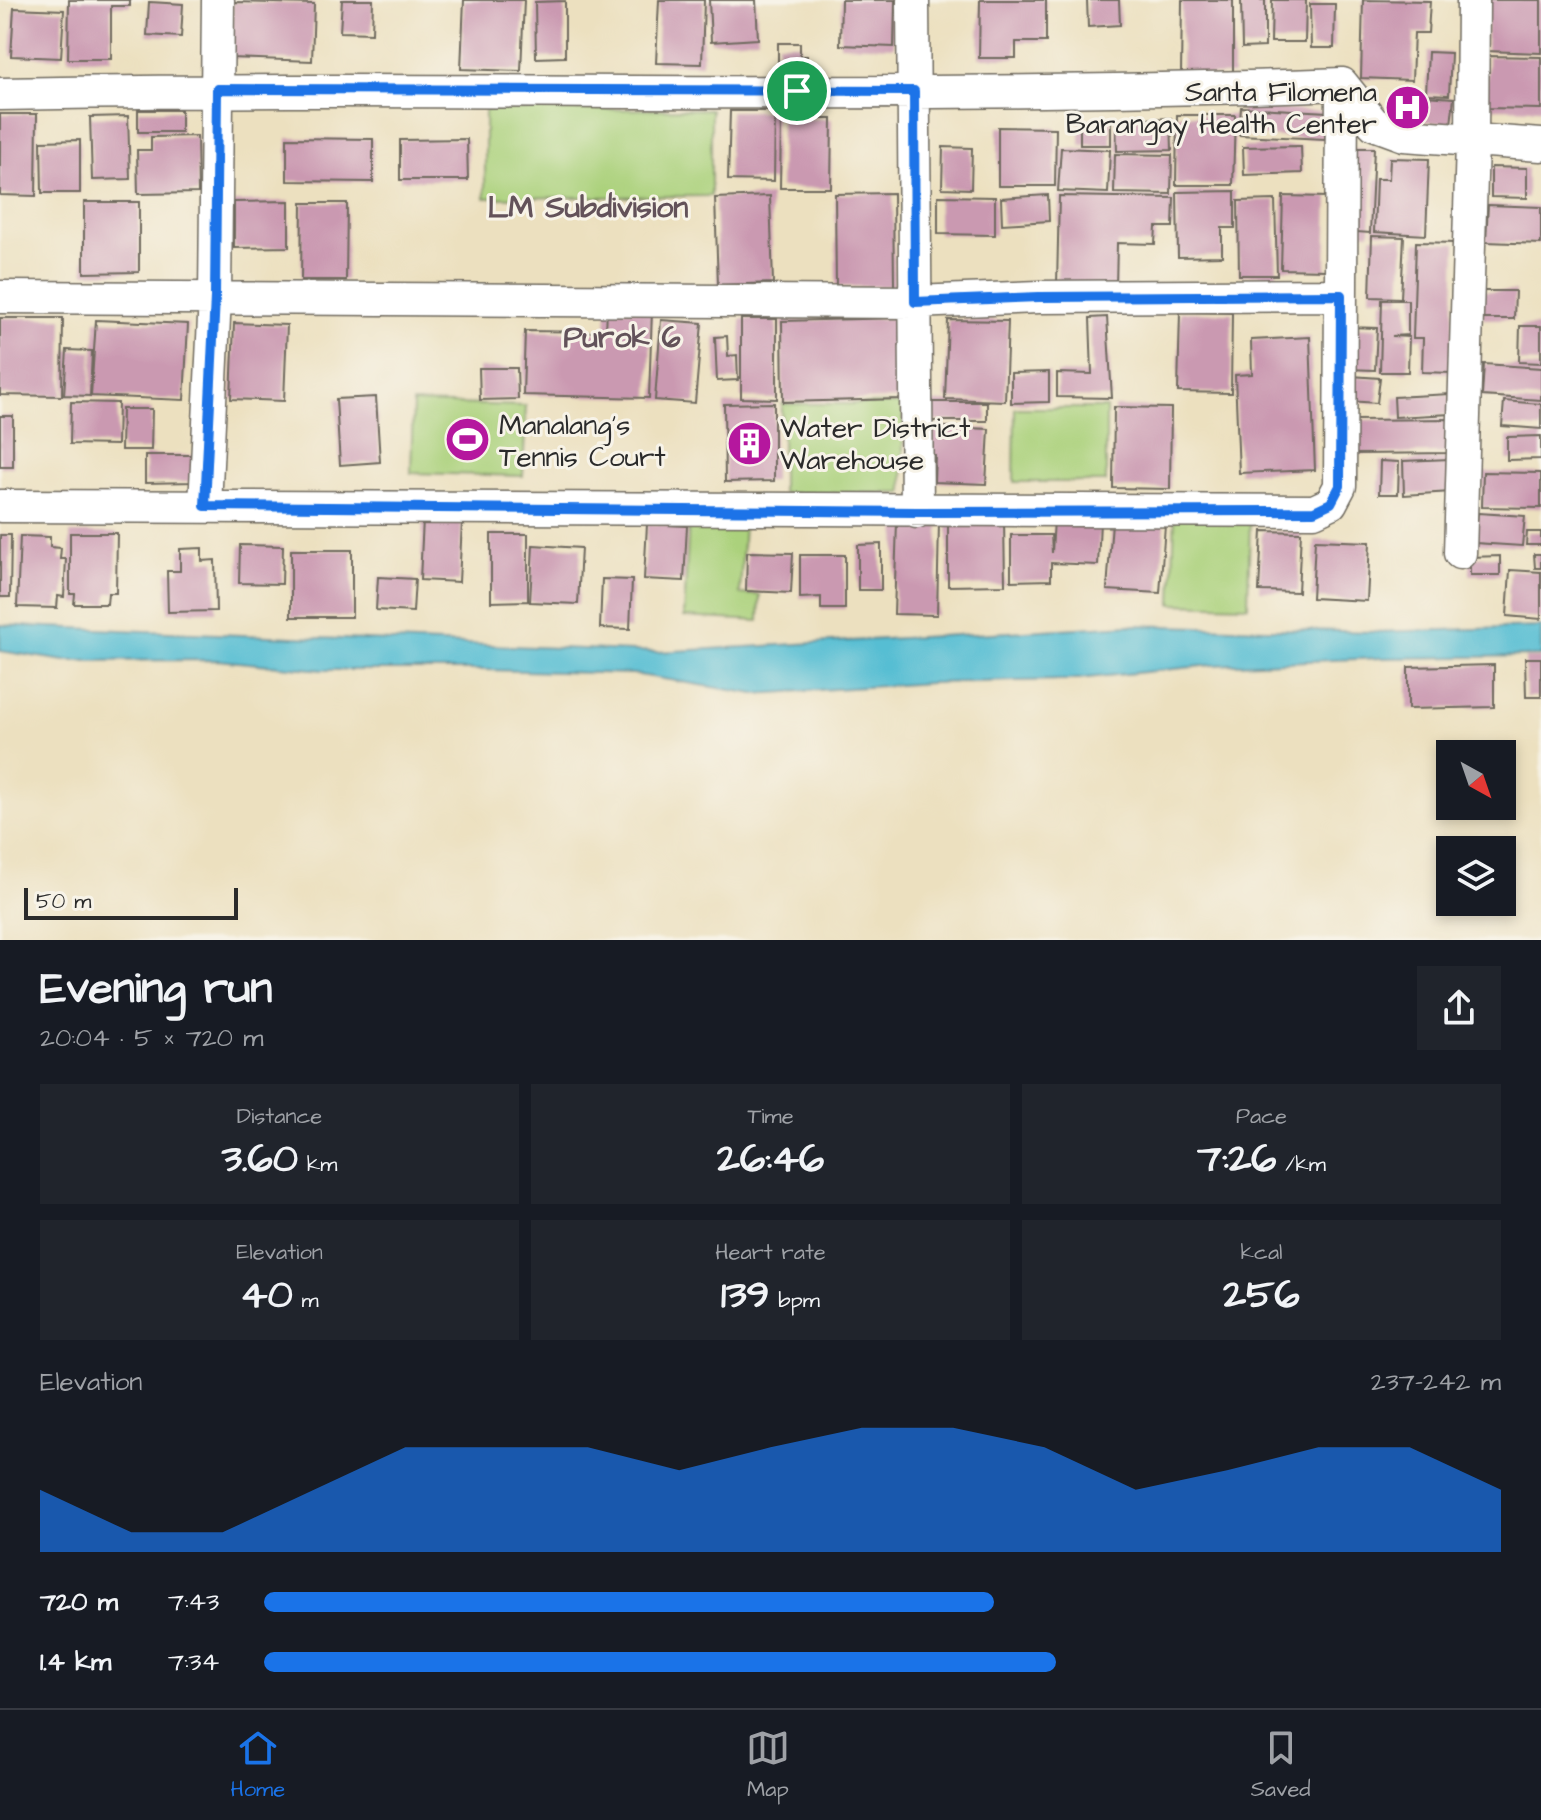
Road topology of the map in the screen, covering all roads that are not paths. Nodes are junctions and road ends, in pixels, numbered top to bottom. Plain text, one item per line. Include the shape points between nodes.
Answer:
1 (218, 0) edge
2 (913, 0) edge
3 (1473, 0) edge
4 (1342, 84) junction
5 (217, 89) junction
6 (914, 91) junction
7 (0, 94) edge
8 (1472, 142) junction
9 (1541, 145) edge
10 (1341, 295) junction
11 (0, 297) edge
12 (215, 297) junction
13 (915, 302) junction
14 (0, 506) edge
15 (205, 506) junction
16 (917, 512) junction
17 (1460, 553) dead end

1 - 5 street
2 - 6 street
3 - 8 street
4 - 6 street
4 - 8 street via 1374,124 1404,135
4 - 10 street
5 - 6 street
5 - 7 street
5 - 12 street
6 - 13 street
8 - 9 street
8 - 17 street
10 - 13 street
10 - 16 street via 1340,486 1324,508
11 - 12 street
12 - 13 street
12 - 15 street
13 - 16 street
14 - 15 street
15 - 16 street

